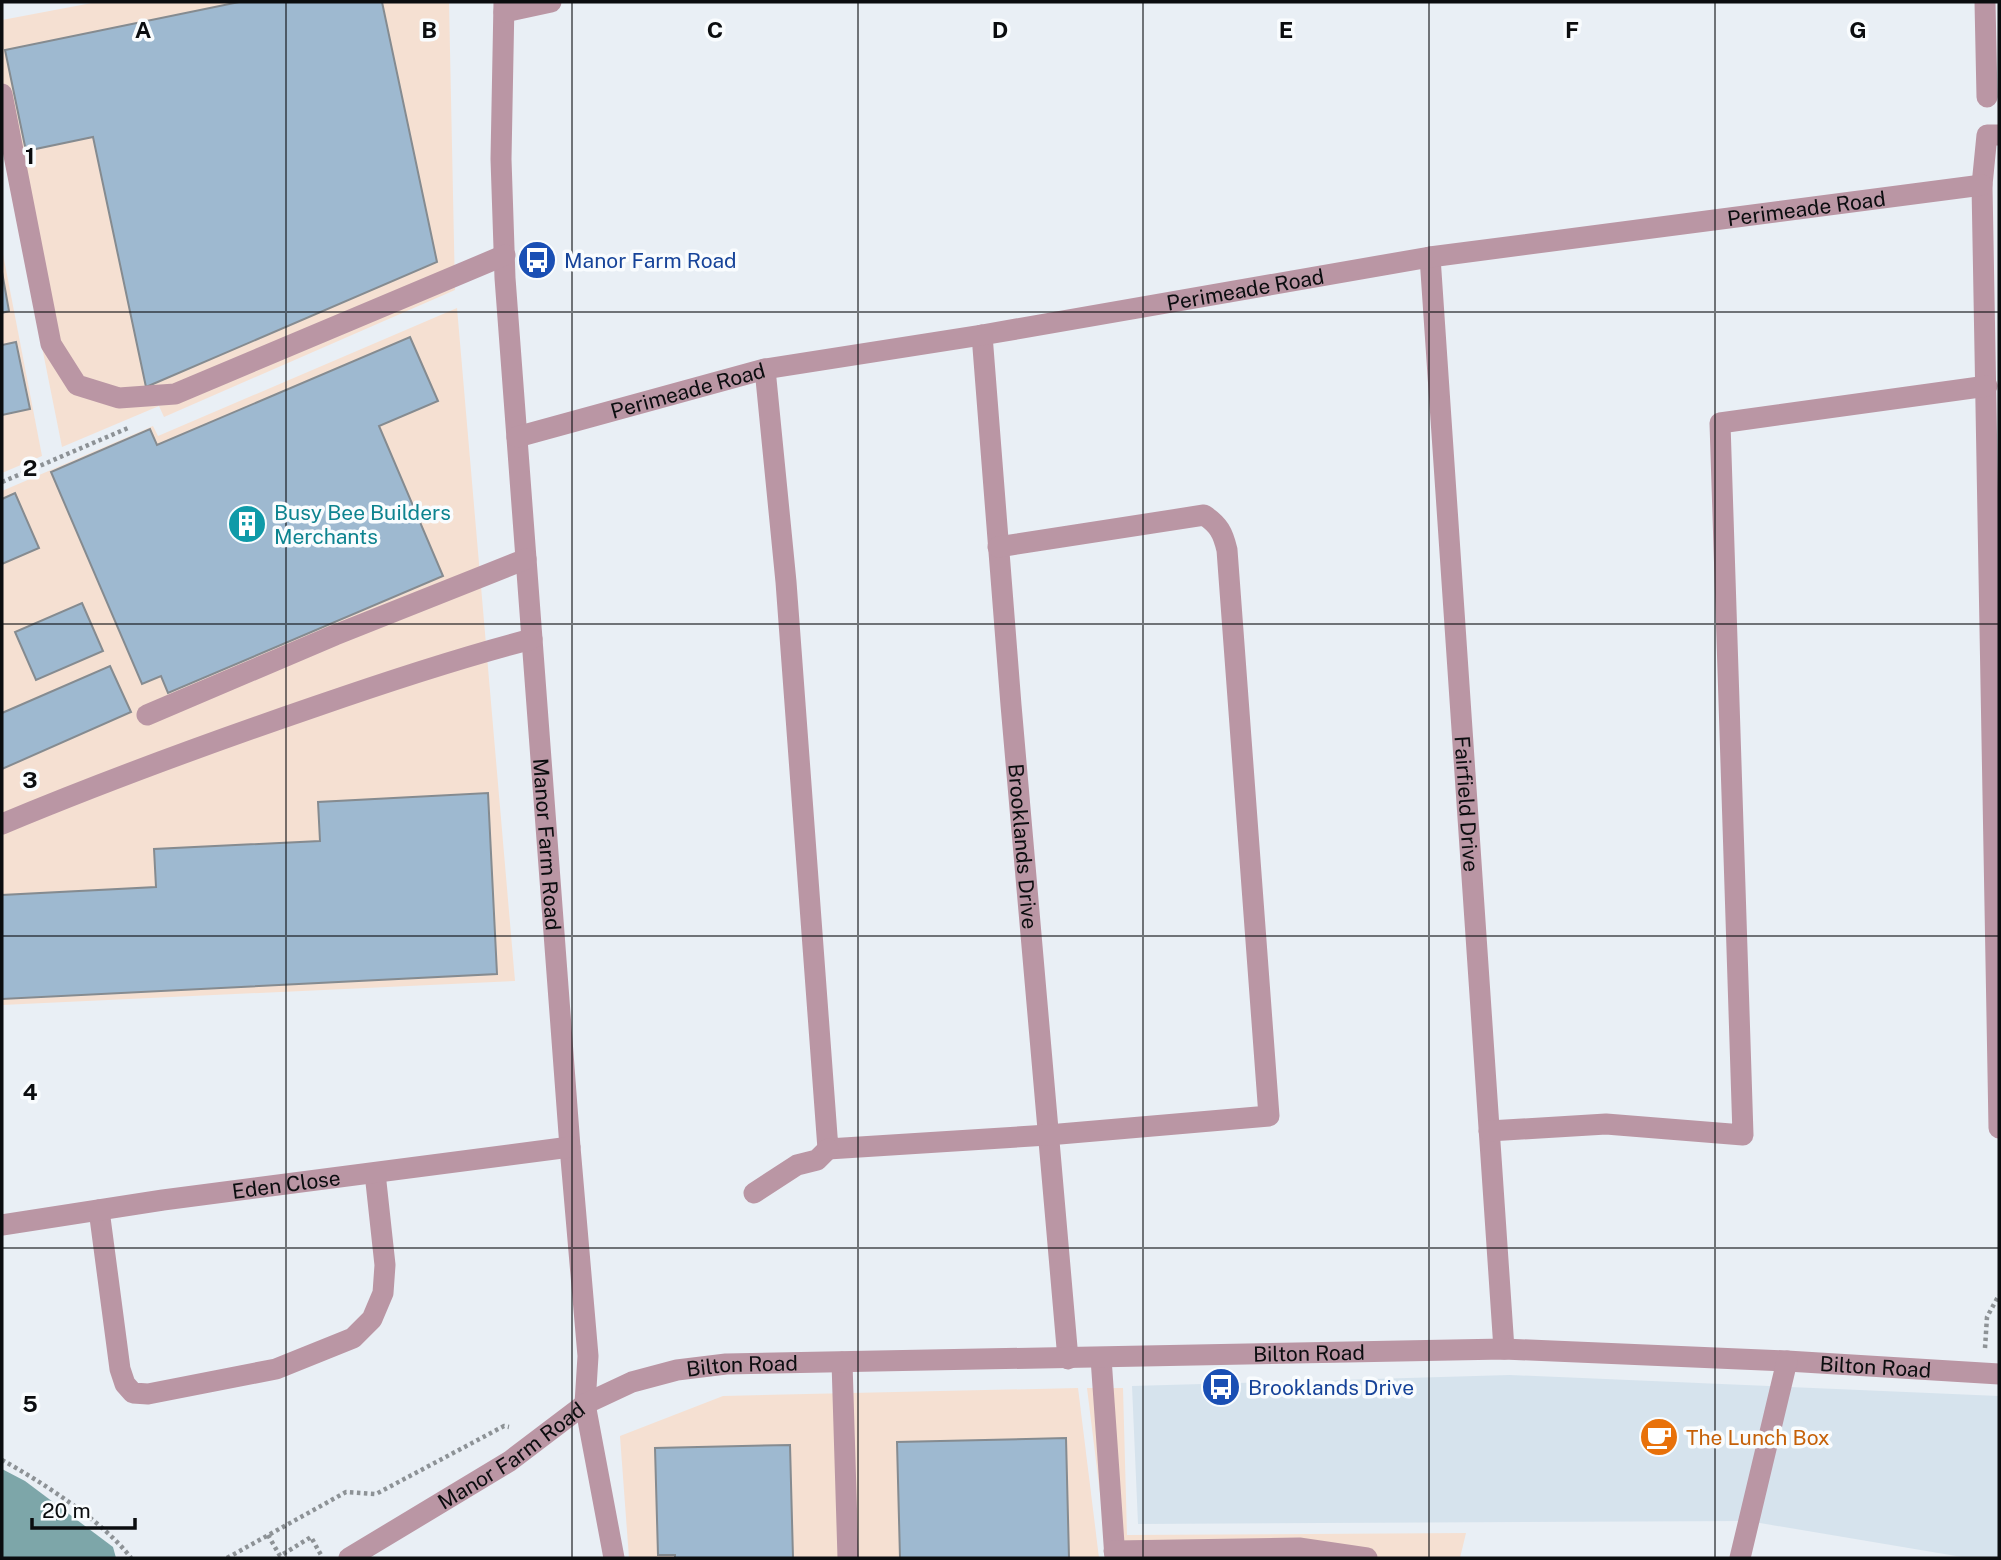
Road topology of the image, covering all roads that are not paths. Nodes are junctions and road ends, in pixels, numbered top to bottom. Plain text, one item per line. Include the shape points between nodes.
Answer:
1 (551, 2) edge
2 (1985, 2) edge
3 (504, 7) edge
4 (2, 93) edge
5 (1987, 97) dead end
6 (1993, 135) edge
7 (1982, 185) junction
8 (505, 255) junction
9 (1430, 257) junction
10 (982, 335) junction
11 (765, 369) junction
12 (1987, 386) junction
13 (517, 437) junction
14 (998, 547) junction
15 (526, 559) junction
16 (1995, 571) edge
17 (532, 639) junction
18 (147, 715) dead end
19 (2, 824) edge
20 (1998, 971) edge
21 (1999, 1128) edge
22 (1489, 1131) junction
23 (1048, 1135) junction
24 (570, 1147) junction
25 (828, 1149) junction
26 (375, 1172) junction
27 (754, 1193) dead end
28 (99, 1210) junction
29 (2, 1225) edge
30 (1504, 1349) junction
31 (1101, 1358) junction
32 (1068, 1359) junction
33 (1787, 1361) junction
34 (842, 1362) junction
35 (1991, 1373) edge
36 (585, 1404) junction
37 (1114, 1555) edge
38 (349, 1558) edge
39 (614, 1558) edge
40 (848, 1558) edge
41 (1367, 1558) edge
42 (1740, 1558) edge

1 - 3 street
2 - 5 street
3 - 8 street, Manor Farm Road via 501,159
4 - 8 street via 51,344 78,385 118,398 175,394
6 - 7 street
7 - 9 street, Perimeade Road
7 - 12 street
8 - 13 street, Manor Farm Road
9 - 10 street, Perimeade Road
9 - 22 street, Fairfield Drive
10 - 11 street, Perimeade Road
10 - 14 street, Brooklands Drive
11 - 13 street, Perimeade Road
11 - 25 street via 786,582
12 - 16 street
12 - 22 street via 1720,424 1743,1135 1606,1124
13 - 15 street, Manor Farm Road
14 - 23 street, Brooklands Drive
14 - 23 street via 1204,515 1222,530 1227,550 1269,1116
15 - 17 street, Manor Farm Road
15 - 18 street
16 - 20 street
17 - 19 street via 459,658 204,744
17 - 24 street, Manor Farm Road
20 - 21 street
22 - 30 street, Fairfield Drive
23 - 25 street
23 - 32 street, Brooklands Drive
24 - 26 street, Eden Close
24 - 36 street, Manor Farm Road via 588,1356
25 - 27 street via 817,1160 797,1165
26 - 28 street, Eden Close
26 - 28 street via 385,1265 383,1293 372,1319 353,1338 276,1369 148,1394 133,1393 120,1369
28 - 29 street, Eden Close
30 - 31 street, Bilton Road
30 - 33 street, Bilton Road
31 - 32 street, Bilton Road
31 - 37 street
32 - 34 street, Bilton Road
33 - 35 street, Bilton Road
33 - 42 street
34 - 36 street, Bilton Road via 726,1364 677,1370 632,1382
34 - 40 street
36 - 38 street, Manor Farm Road via 510,1461
36 - 39 street
37 - 41 street via 1299,1548

